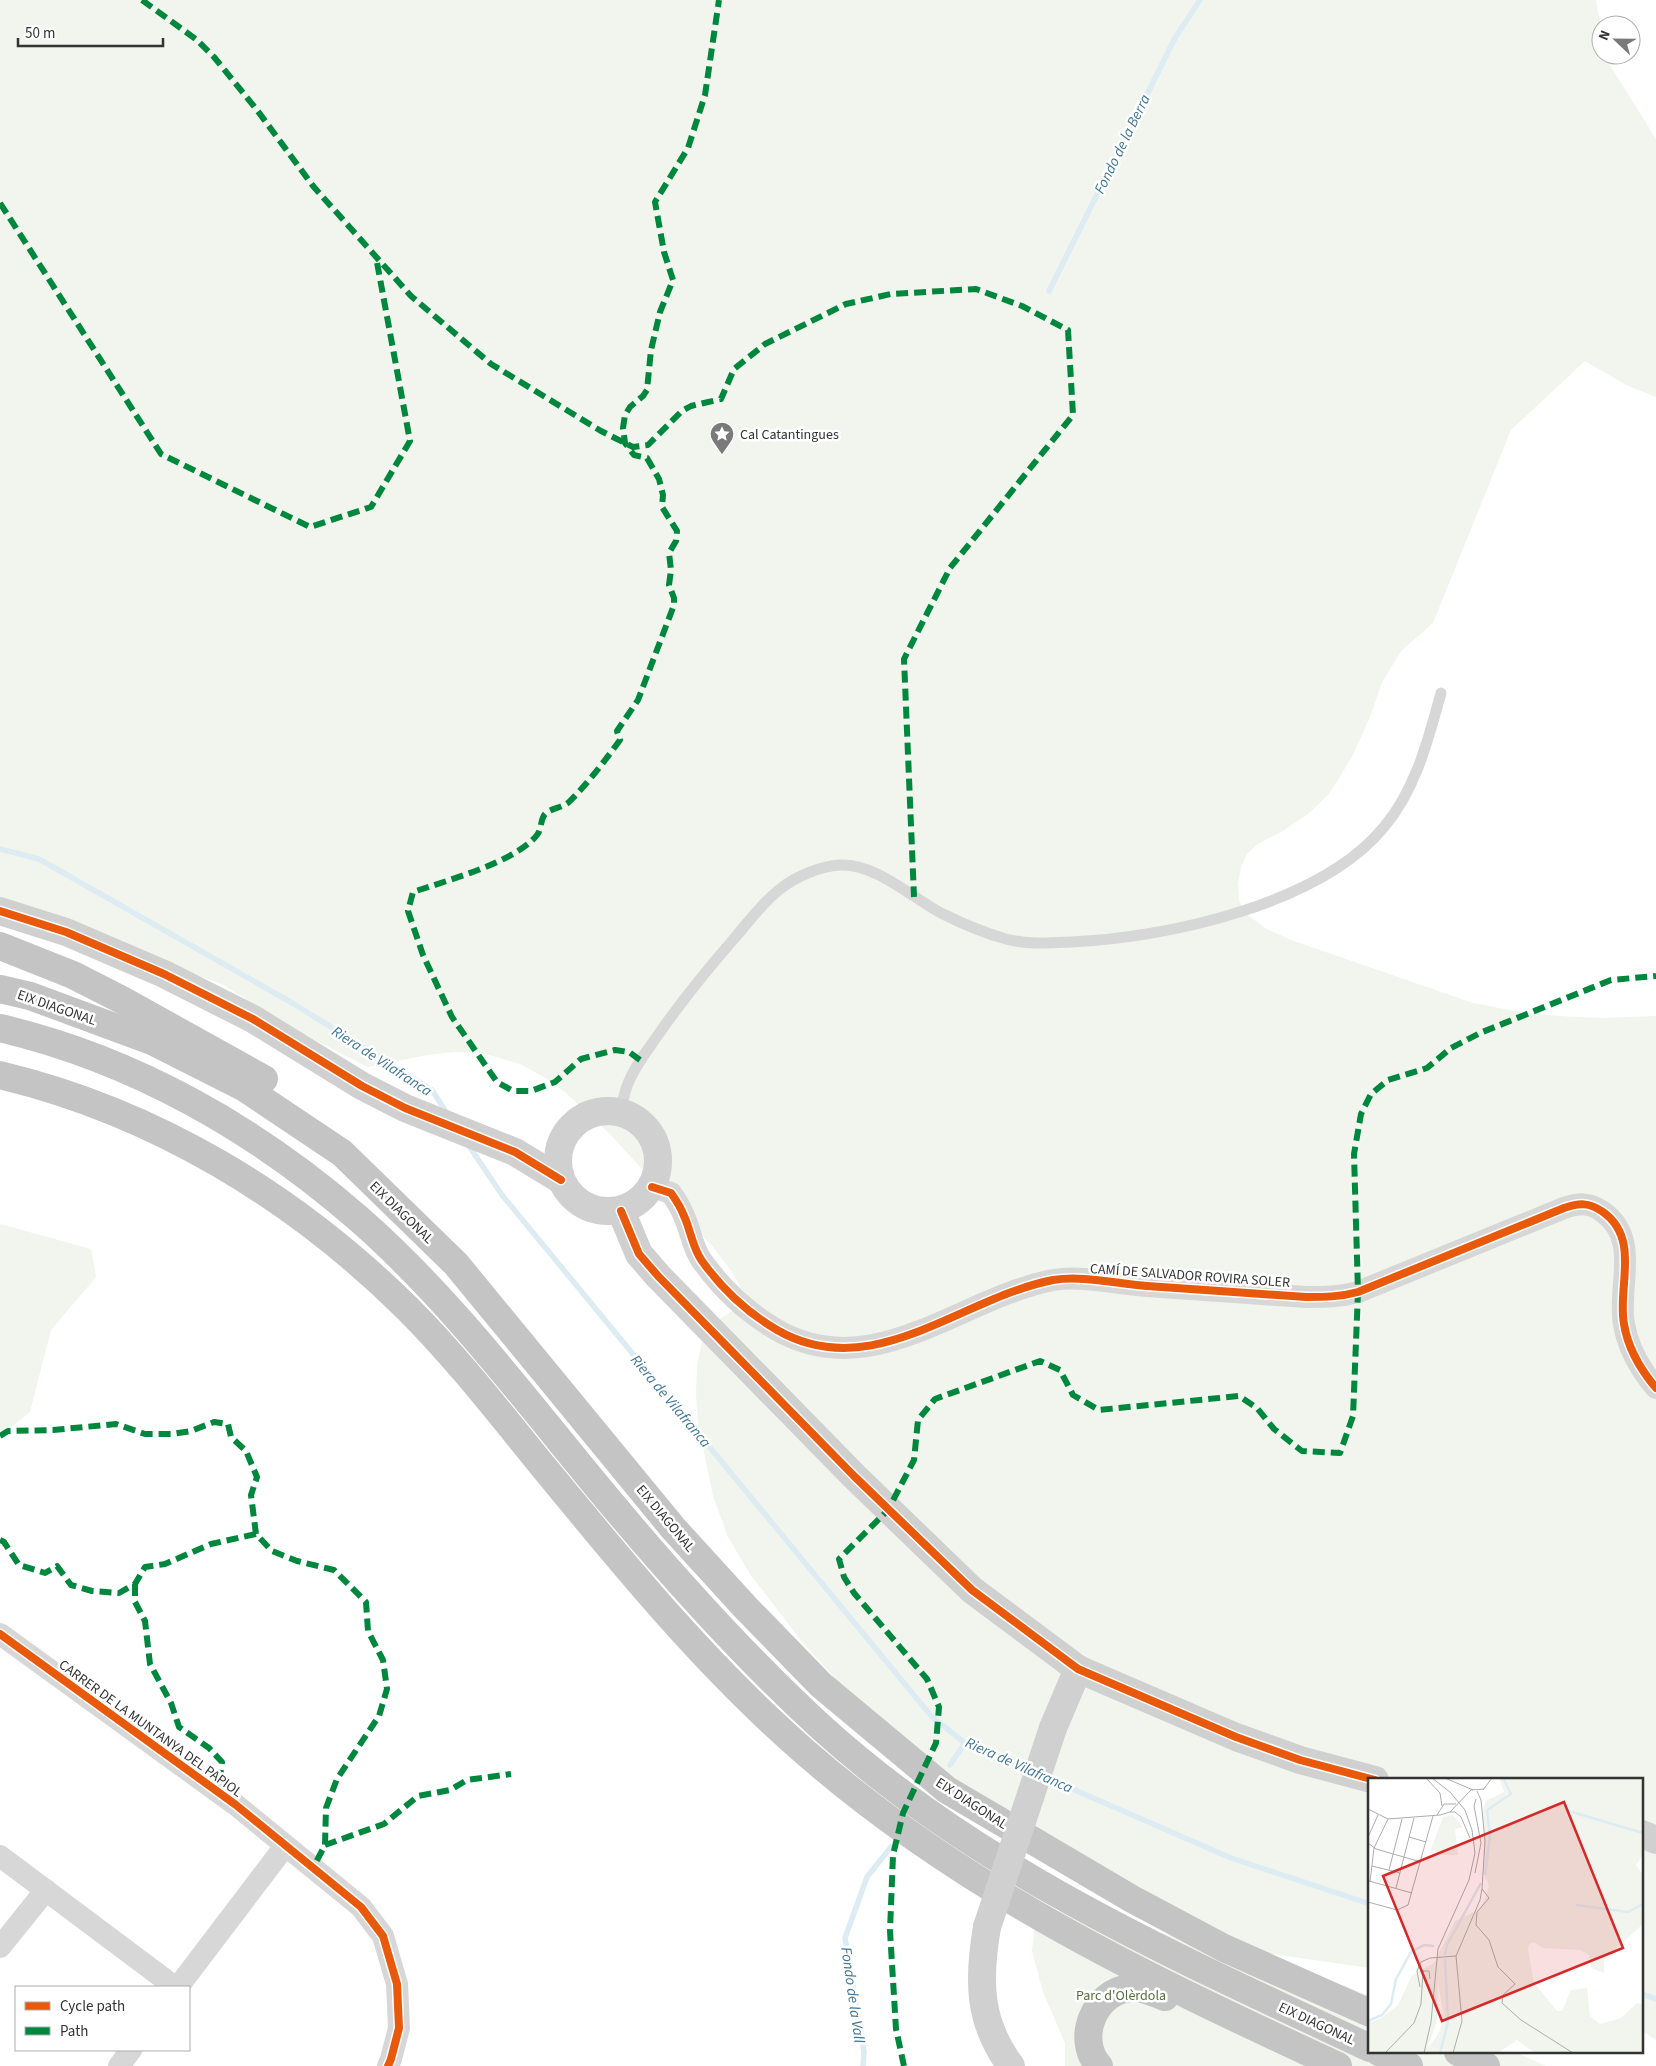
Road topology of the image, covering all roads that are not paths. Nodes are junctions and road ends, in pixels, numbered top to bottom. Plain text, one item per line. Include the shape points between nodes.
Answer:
1 (1441, 693) dead end
2 (0, 911) edge
3 (0, 946) edge
4 (0, 989) edge
5 (0, 1028) edge
6 (0, 1074) edge
7 (620, 1112) junction
8 (564, 1136) junction
9 (516, 1152) junction
10 (342, 1153) junction
11 (561, 1180) junction
12 (652, 1186) junction
13 (621, 1211) junction
14 (1656, 1388) edge
15 (3, 1644) edge
16 (1078, 1669) junction
17 (1368, 1778) edge
18 (1644, 1835) edge
19 (1656, 1840) edge
20 (285, 1846) junction
21 (0, 1856) edge
22 (46, 1890) junction
23 (0, 1947) edge
24 (175, 1986) edge
25 (177, 1986) edge
26 (1368, 2012) edge
27 (1260, 2030) junction
28 (1368, 2047) edge
29 (130, 2051) edge
30 (1383, 2054) edge
31 (1462, 2054) edge
32 (119, 2066) edge
33 (388, 2066) edge
34 (1012, 2066) edge
35 (1099, 2066) edge
36 (1338, 2066) edge
37 (1408, 2066) edge
38 (1486, 2066) edge

1 - 7 lane via 1427,745 1407,795 1384,828 1356,856 1316,879 1263,905 1218,918 1105,941 1037,943 1008,940 942,913 868,869 840,865 810,872 780,889 704,973 640,1060 628,1084
2 - 9 street via 66,932 164,974 253,1019 362,1086 405,1108
3 - 10 highway via 73,975 256,1074 322,1123
4 - 10 highway, EIX DIAGONAL via 30,996 152,1041 245,1088
5 - 28 highway, EIX DIAGONAL via 113,1065 202,1108 273,1151 358,1219 460,1322 600,1491 720,1628 826,1731 938,1820 1016,1870 1127,1932
6 - 27 highway via 67,1094 169,1136 252,1182 300,1216 368,1271 410,1312 494,1405 597,1532 690,1638 750,1701 804,1751 917,1841 970,1876 1136,1970
7 - 8 street via 592,1113 577,1121
7 - 12 street via 634,1117 647,1128 656,1144 659,1160
8 - 9 street
8 - 11 street via 558,1163
9 - 11 street
10 - 26 highway, EIX DIAGONAL via 456,1264 673,1528 746,1608 821,1684 908,1758 947,1790 1132,1899 1224,1948
11 - 13 street via 577,1201 593,1210
12 - 13 street via 637,1203
12 - 14 street, CAMÍ DE SALVADOR ROVIRA SOLER via 671,1193 702,1260 724,1287 752,1313 790,1337 811,1345 853,1349 885,1343 1020,1289 1054,1280 1083,1279 1306,1297 1345,1296 1582,1203 1607,1214 1621,1236 1626,1274 1623,1322 1630,1349
13 - 16 street via 639,1254 658,1276 854,1476 972,1590
15 - 20 street, CARRER DE LA MUNTANYA DEL PAPIOL via 236,1805
16 - 17 street via 1236,1738
16 - 34 street, bridge via 1053,1728 987,1927 981,1968 984,2011 991,2033
18 - 19 street
20 - 25 street
20 - 33 street, CARRER DE LA MUNTANYA DEL PAPIOL via 361,1906 383,1936 396,1984 398,2028
21 - 22 street
22 - 23 street
22 - 24 street
27 - 35 highway via 1140,1988 1130,1988 1109,1996 1092,2016 1088,2040
27 - 36 highway
29 - 32 street
30 - 37 highway
31 - 38 highway

